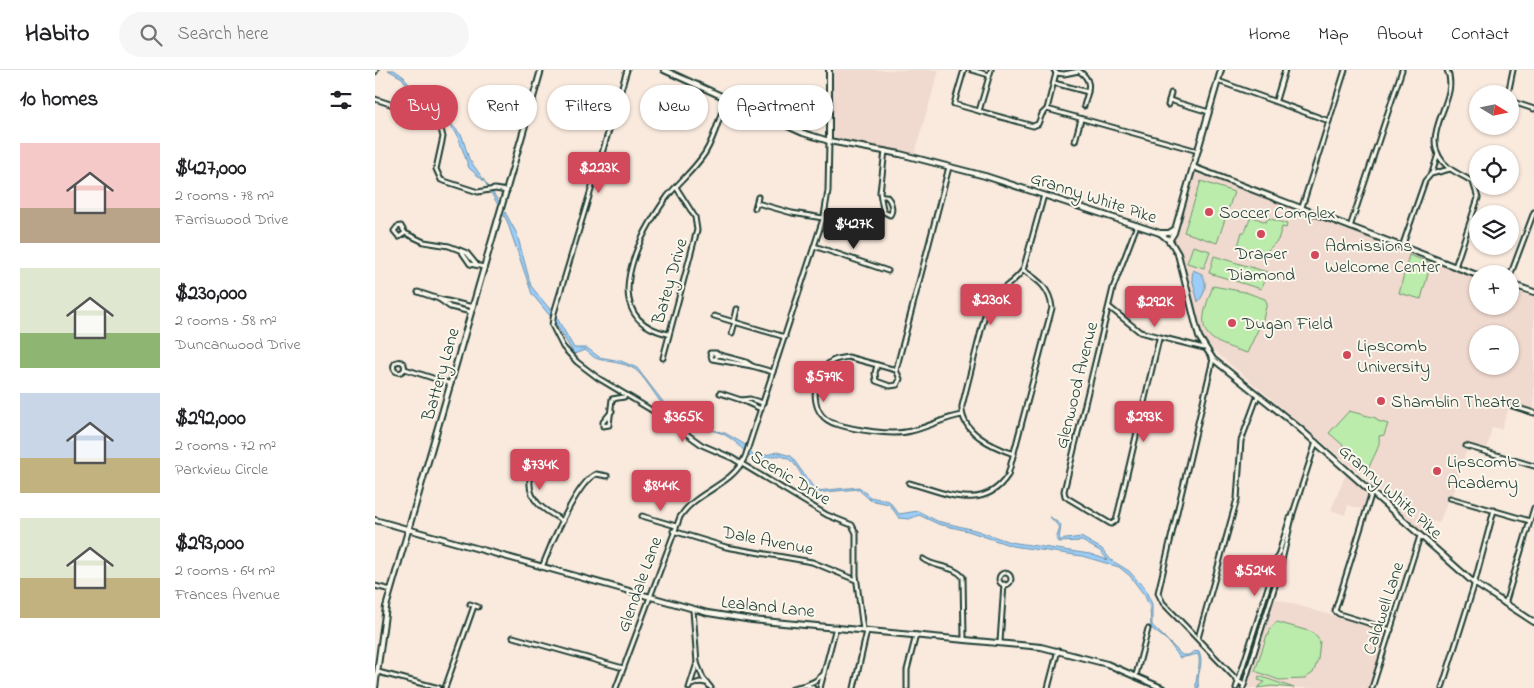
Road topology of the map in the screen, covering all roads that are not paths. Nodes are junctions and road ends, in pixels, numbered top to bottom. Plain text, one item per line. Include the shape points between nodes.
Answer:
1 (541, 70) edge
2 (627, 70) edge
3 (664, 70) edge
4 (829, 70) edge
5 (964, 70) edge
6 (972, 70) edge
7 (991, 70) edge
8 (1221, 70) edge
9 (1285, 70) edge
10 (1345, 70) edge
11 (1402, 70) edge
12 (1447, 70) edge
13 (1513, 70) edge
14 (1055, 72) edge
15 (989, 75) junction
16 (1218, 81) junction
17 (1053, 83) junction
18 (1510, 85) edge
19 (1087, 92) junction
20 (1171, 93) dead end
21 (718, 96) edge
22 (375, 99) edge
23 (1169, 100) junction
24 (1276, 100) junction
25 (1519, 104) edge
26 (1167, 105) dead end
27 (1083, 106) dead end
28 (1047, 109) junction
29 (1534, 109) edge
30 (979, 111) junction
31 (1209, 112) junction
32 (1081, 118) junction
33 (718, 120) edge
34 (1329, 121) junction
35 (794, 130) edge
36 (829, 141) junction
37 (1075, 141) dead end
38 (885, 151) junction
39 (1197, 151) junction
40 (1438, 154) junction
41 (949, 167) junction
42 (1193, 167) junction
43 (1450, 168) junction
44 (1431, 174) junction
45 (1469, 180) edge
46 (676, 187) junction
47 (507, 191) junction
48 (1044, 194) junction
49 (1477, 195) edge
50 (881, 196) junction
51 (759, 197) dead end
52 (757, 203) junction
53 (1301, 207) junction
54 (755, 208) dead end
55 (1534, 212) edge
56 (823, 218) junction
57 (1137, 224) junction
58 (1350, 227) junction
59 (1175, 228) junction
60 (405, 233) dead end
61 (1160, 233) junction
62 (1169, 240) junction
63 (814, 246) junction
64 (1402, 247) junction
65 (1514, 265) edge
66 (485, 267) junction
67 (1455, 268) junction
68 (1023, 270) junction
69 (887, 271) dead end
70 (1469, 272) edge
71 (1519, 287) edge
72 (418, 292) dead end
73 (1534, 292) edge
74 (439, 299) junction
75 (1109, 307) junction
76 (737, 309) dead end
77 (473, 310) junction
78 (714, 316) dead end
79 (735, 322) junction
80 (732, 333) dead end
81 (668, 334) junction
82 (785, 337) junction
83 (1159, 338) junction
84 (1204, 348) junction
85 (716, 356) dead end
86 (663, 358) dead end
87 (1213, 359) junction
88 (877, 365) junction
89 (405, 369) dead end
90 (896, 370) junction
91 (773, 372) junction
92 (451, 384) junction
93 (720, 393) dead end
94 (626, 395) junction
95 (1258, 395) junction
96 (741, 400) junction
97 (763, 403) junction
98 (1512, 406) dead end
99 (761, 409) junction
100 (612, 411) junction
101 (1534, 412) edge
102 (962, 415) junction
103 (1316, 442) junction
104 (1466, 446) dead end
105 (1014, 454) junction
106 (535, 456) dead end
107 (741, 464) junction
108 (1534, 466) edge
109 (607, 476) dead end
110 (909, 483) dead end
111 (1372, 492) junction
112 (1451, 498) dead end
113 (1534, 508) edge
114 (1494, 510) junction
115 (1293, 513) junction
116 (642, 516) dead end
117 (375, 520) edge
118 (563, 521) junction
119 (1530, 521) junction
120 (676, 526) junction
121 (409, 530) junction
122 (673, 531) junction
123 (1420, 536) junction
124 (923, 559) dead end
125 (542, 568) junction
126 (856, 580) junction
127 (1474, 582) junction
128 (1004, 584) dead end
129 (375, 586) edge
130 (391, 590) junction
131 (649, 598) junction
132 (1505, 604) junction
133 (474, 606) dead end
134 (693, 610) junction
135 (1534, 622) edge
136 (836, 627) junction
137 (1148, 629) dead end
138 (865, 630) junction
139 (1391, 630) junction
140 (916, 634) junction
141 (513, 637) dead end
142 (964, 638) junction
143 (1198, 638) junction
144 (1000, 642) junction
145 (1058, 650) junction
146 (697, 663) junction
147 (623, 668) junction
148 (378, 672) junction
149 (825, 673) junction
150 (1136, 675) junction
151 (1238, 682) junction
152 (707, 684) junction
153 (806, 685) junction
154 (1244, 686) edge
155 (689, 687) edge
156 (375, 688) edge
157 (439, 688) edge
158 (445, 688) edge
159 (616, 688) edge
160 (711, 688) edge
161 (793, 688) edge
162 (813, 688) edge
163 (821, 688) edge
164 (854, 688) edge
165 (907, 688) edge
166 (1049, 688) edge
167 (1162, 688) edge
168 (1236, 688) edge
169 (1372, 688) edge
170 (1442, 688) edge

1 - 47 main road, Battery Lane
2 - 94 street, Scenic Drive via 552,321 559,340 573,358
3 - 21 main road, Granny White Pike
4 - 36 main road
5 - 30 street via 954,104
6 - 15 street
7 - 15 street
8 - 16 main road
9 - 24 street
10 - 34 street
11 - 58 street
12 - 40 street via 1451,78 1436,130
13 - 18 street
14 - 17 street
14 - 19 street via 1080,72 1089,81
15 - 30 street
16 - 24 street
16 - 31 main road
17 - 19 street
17 - 28 street
19 - 27 street
20 - 23 street
22 - 47 street via 432,118 441,127 443,140 436,169 439,178 478,192
23 - 26 street
23 - 31 street
24 - 34 street
25 - 29 street
28 - 30 street via 1038,124 1033,126
28 - 32 street
31 - 39 main road
32 - 37 street
32 - 39 street
33 - 46 street via 706,151
34 - 53 street
35 - 36 main road, Granny White Pike
36 - 38 main road, Granny White Pike
36 - 56 street, Glendale Lane via 829,190
38 - 41 main road, Granny White Pike
38 - 50 street
39 - 42 main road
40 - 43 street
40 - 44 street
41 - 48 main road, Granny White Pike
41 - 90 street
42 - 53 main road
42 - 59 main road
43 - 44 street
43 - 45 street
44 - 64 street via 1420,192
46 - 81 street, Batey Drive via 695,217 697,230
46 - 81 street via 658,211 644,239 627,290 628,304 636,318 646,326
47 - 66 main road, Battery Lane
48 - 57 main road, Granny White Pike
48 - 68 street
49 - 67 street
50 - 50 street via 884,212 890,215 889,199
51 - 52 street
52 - 54 street
52 - 56 street
53 - 58 main road
55 - 65 street
56 - 63 street, Glendale Lane
57 - 61 main road, Granny White Pike
57 - 75 street, Glenwood Avenue via 1115,281
58 - 64 main road
59 - 61 main road via 1169,233
59 - 62 main road
60 - 66 street via 427,243 447,245
61 - 62 main road, Granny White Pike
62 - 84 main road, Granny White Pike via 1180,258 1193,317
63 - 69 street
63 - 82 street, Glendale Lane
64 - 67 main road
66 - 77 main road, Battery Lane
67 - 70 main road
68 - 102 street via 993,295 987,307
68 - 105 street via 1045,286 1052,308
71 - 73 main road
72 - 74 street
74 - 77 street
74 - 77 street via 450,307
75 - 83 street via 1135,330
75 - 83 street, Glenwood Avenue via 1065,496 1109,524 1116,521
76 - 79 street
77 - 92 main road, Battery Lane
78 - 79 street
79 - 80 street
79 - 82 street
81 - 86 street, Batey Drive
82 - 91 street, Glendale Lane
83 - 84 street
84 - 87 main road, Granny White Pike
85 - 91 street
87 - 95 main road, Granny White Pike
87 - 143 street via 1158,587 1158,596
88 - 90 street
88 - 90 street via 876,381 884,385 897,385 900,378
88 - 102 street via 848,357 827,364 816,388 819,413 835,424 902,432
89 - 92 street
91 - 97 street, Glendale Lane
92 - 121 main road, Battery Lane
93 - 96 street
94 - 100 street via 612,399
94 - 107 street, Scenic Drive via 699,443
95 - 103 main road, Granny White Pike
95 - 143 street via 1242,438 1237,499
96 - 97 street
96 - 99 street
97 - 99 street, Glendale Lane
98 - 101 street
99 - 107 street, Glendale Lane
100 - 100 street via 609,425 603,426 603,422
102 - 105 street via 975,433
103 - 111 main road, Granny White Pike
103 - 115 street
104 - 108 street
105 - 110 street via 1006,478 996,490 985,496 961,497
106 - 118 street via 531,495 539,506
107 - 120 street, Glendale Lane via 729,479 693,501
107 - 126 street, Scenic Drive via 855,529
109 - 118 street via 596,474 588,479
111 - 123 main road, Granny White Pike
111 - 139 street via 1335,611
112 - 114 street
113 - 119 street
114 - 119 street
114 - 127 street
115 - 151 street
115 - 154 street via 1279,573
116 - 120 street
117 - 121 main road, Lealand Lane
118 - 125 street
119 - 132 street
120 - 122 street, Glendale Lane
121 - 125 main road, Lealand Lane
121 - 130 main road, Battery Lane
122 - 126 street, Dale Avenue via 726,547 812,562
122 - 131 street, Glendale Lane
123 - 127 main road, Granny White Pike
123 - 139 street, Caldwell Lane
124 - 142 street via 964,574
125 - 131 main road, Lealand Lane
126 - 138 street
127 - 132 main road, Granny White Pike
127 - 170 street
128 - 144 street
129 - 130 street
130 - 148 main road, Battery Lane via 382,628
131 - 134 main road, Lealand Lane
131 - 147 street, Glendale Lane
132 - 135 main road, Granny White Pike
133 - 158 street
134 - 136 main road, Lealand Lane via 752,620
134 - 146 street
136 - 138 main road, Lealand Lane
136 - 149 street
137 - 150 street
138 - 140 main road, Lealand Lane
138 - 164 street
139 - 169 street, Caldwell Lane
140 - 142 main road, Lealand Lane
140 - 165 street
141 - 147 street
142 - 144 main road, Lealand Lane
143 - 151 street
144 - 145 main road, Lealand Lane
145 - 150 main road, Lealand Lane
145 - 166 street
146 - 152 street
146 - 155 street
147 - 159 street, Glendale Lane
148 - 156 main road, Battery Lane
148 - 157 street
149 - 153 street
149 - 163 street
150 - 167 main road, Lealand Lane
151 - 154 street
151 - 168 street
152 - 155 street via 698,682
152 - 160 street
153 - 161 street
153 - 162 street

